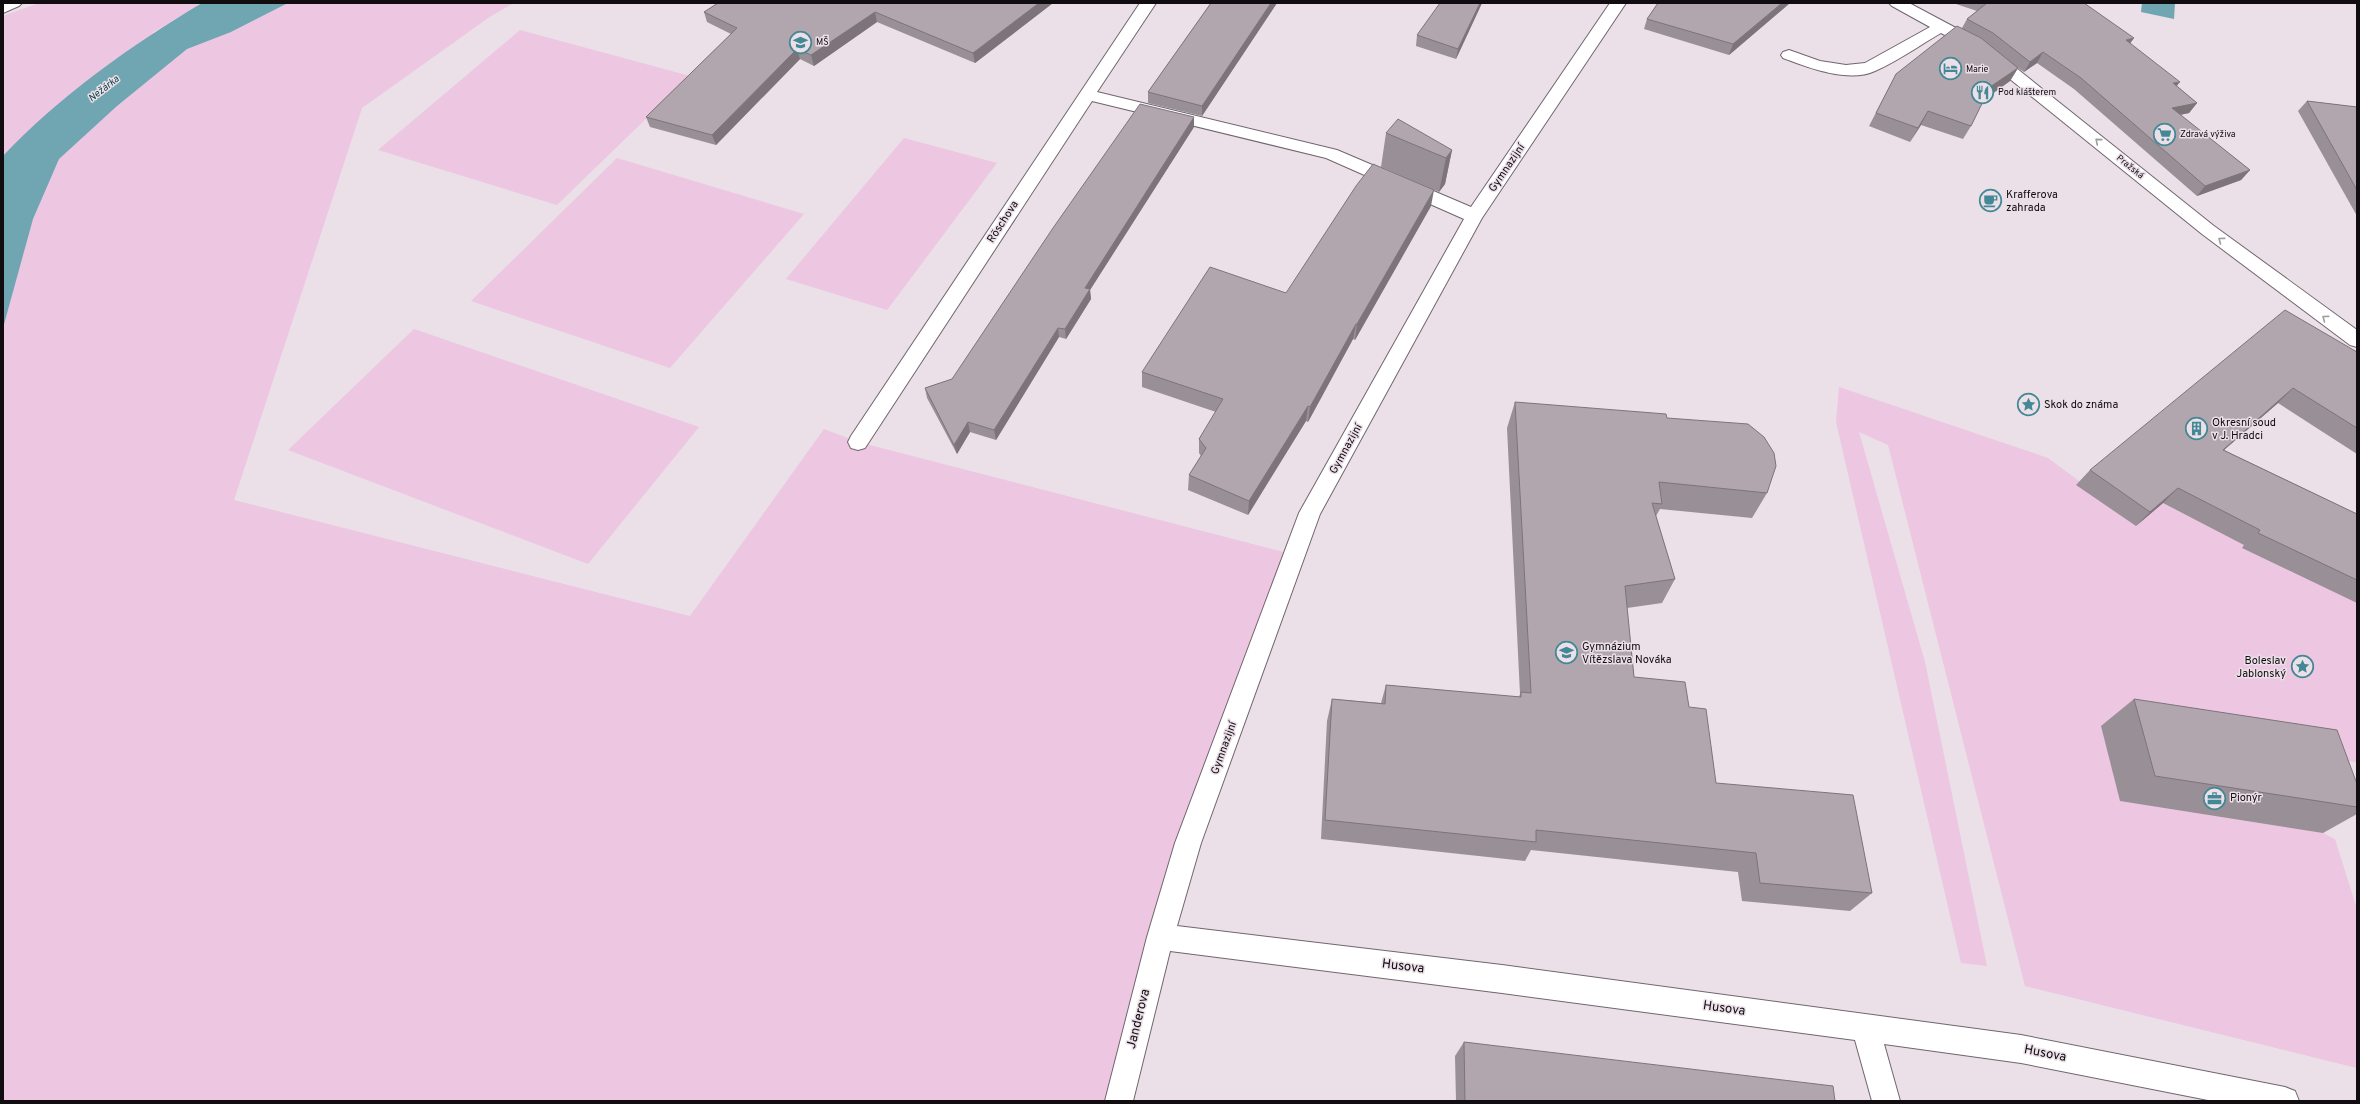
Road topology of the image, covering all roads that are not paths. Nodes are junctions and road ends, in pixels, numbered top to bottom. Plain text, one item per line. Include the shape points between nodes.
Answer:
1 (14, 3) edge
2 (1148, 3) edge
3 (1618, 3) edge
4 (1897, 3) edge
5 (3, 8) edge
6 (1942, 26) junction
7 (1789, 55) dead end
8 (1087, 95) junction
9 (1474, 216) junction
10 (2357, 340) edge
11 (858, 442) dead end
12 (1160, 937) junction
13 (1865, 1027) junction
14 (2205, 1093) edge
15 (1119, 1101) edge
16 (1886, 1101) edge
17 (2285, 1101) edge

1 - 5 street
2 - 8 street, Röschova
3 - 9 street, Gymnazijní
4 - 6 street, Pražská
6 - 7 street via 1869,68 1846,70 1817,65
10 -> 6 street, Pražská via 2208,230 1980,47
8 - 9 street via 1330,154
8 - 11 street, Röschova
9 - 12 street, Gymnazijní via 1310,514 1188,843
12 - 13 street, Husova
12 - 15 street, Janderova
13 - 14 street, Husova via 2021,1049
13 - 16 street
14 - 17 street, Husova

